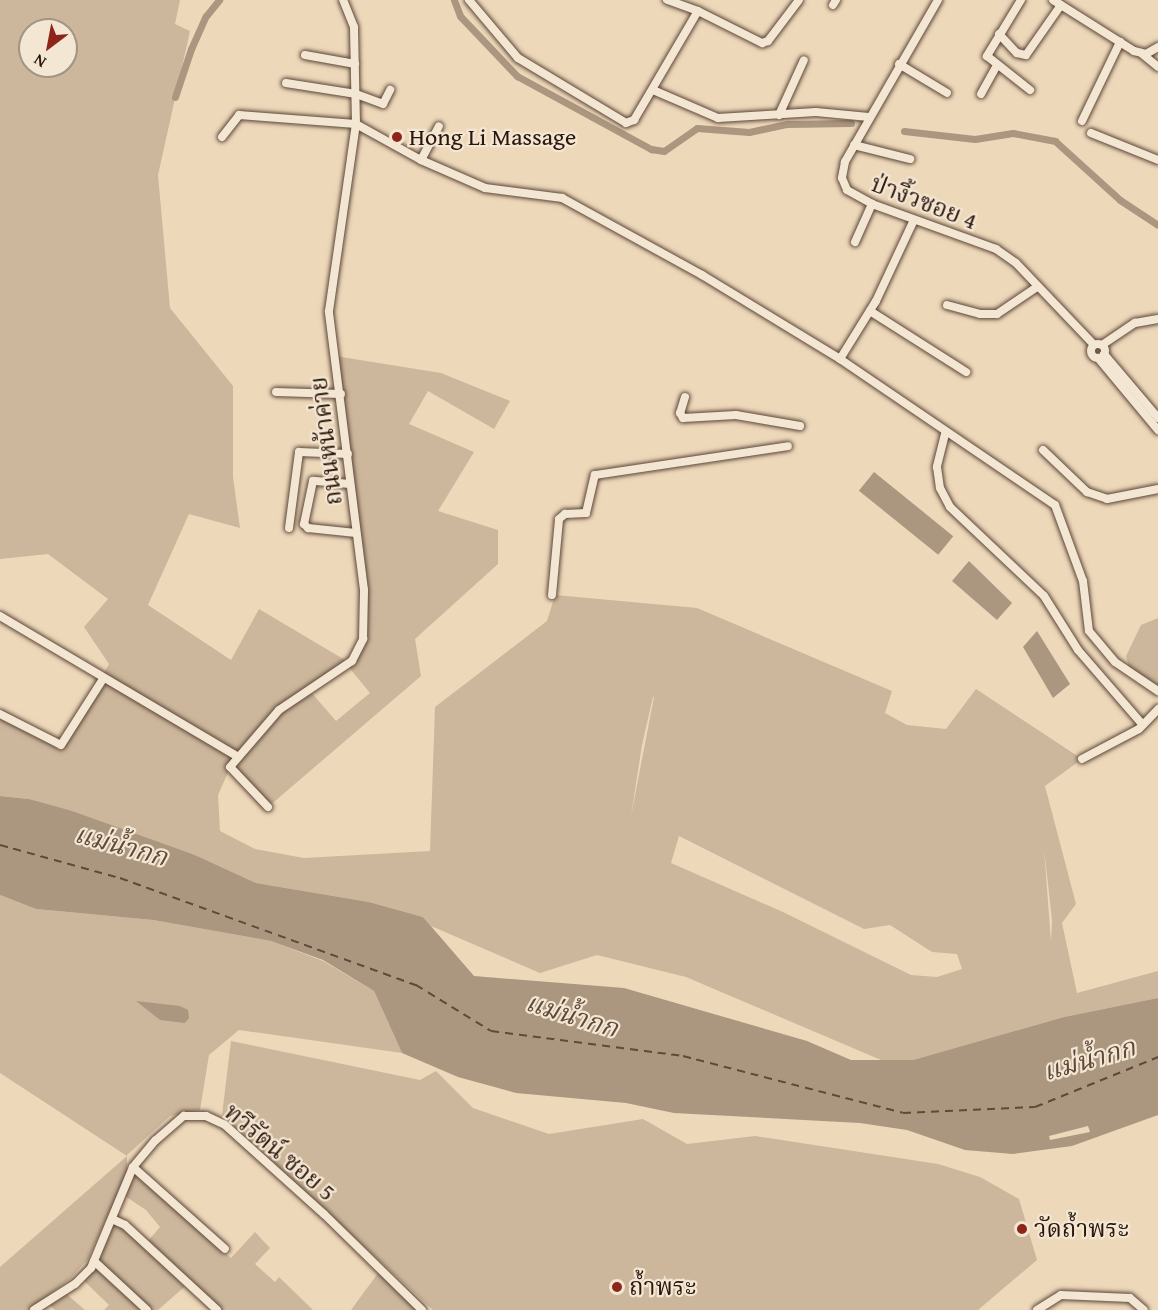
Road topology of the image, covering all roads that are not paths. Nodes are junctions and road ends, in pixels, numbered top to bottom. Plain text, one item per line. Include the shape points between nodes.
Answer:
1 (343, 0) edge
2 (469, 0) edge
3 (667, 0) edge
4 (799, 0) edge
5 (938, 0) edge
6 (1022, 0) edge
7 (1053, 0) edge
8 (1061, 5) junction
9 (698, 11) junction
10 (999, 34) junction
11 (1120, 42) junction
12 (1158, 47) edge
13 (1141, 53) junction
14 (305, 55) dead end
15 (804, 60) dead end
16 (355, 64) junction
17 (898, 64) junction
18 (997, 65) junction
19 (1158, 67) edge
20 (286, 83) dead end
21 (390, 90) dead end
22 (653, 90) junction
23 (1030, 90) dead end
24 (947, 93) dead end
25 (356, 94) junction
26 (981, 94) dead end
27 (779, 115) junction
28 (869, 117) junction
29 (1082, 121) dead end
30 (356, 124) junction
31 (440, 126) dead end
32 (1091, 133) dead end
33 (222, 136) dead end
34 (855, 145) junction
35 (910, 159) dead end
36 (421, 160) junction
37 (1158, 160) edge
38 (872, 204) junction
39 (914, 220) junction
40 (855, 242) dead end
41 (1037, 287) junction
42 (947, 305) dead end
43 (870, 311) junction
44 (1158, 319) edge
45 (1100, 350) junction
46 (840, 359) junction
47 (966, 372) dead end
48 (276, 392) dead end
49 (341, 394) junction
50 (685, 397) dead end
51 (1158, 418) edge
52 (800, 426) dead end
53 (1158, 430) edge
54 (945, 434) junction
55 (788, 446) dead end
56 (1043, 450) dead end
57 (348, 454) junction
58 (350, 484) junction
59 (1158, 489) edge
60 (289, 528) dead end
61 (356, 532) junction
62 (552, 595) dead end
63 (0, 616) edge
64 (103, 679) junction
65 (1158, 691) edge
66 (1158, 709) edge
67 (0, 714) edge
68 (1143, 725) junction
69 (237, 756) junction
70 (1082, 759) dead end
71 (268, 807) dead end
72 (133, 1167) junction
73 (111, 1219) junction
74 (225, 1249) dead end
75 (94, 1261) junction
76 (34, 1310) edge
77 (147, 1310) edge
78 (217, 1310) edge
79 (422, 1310) edge
80 (1037, 1310) edge
81 (1143, 1310) edge

1 - 16 street, ถนนหน้าค่าย via 354,27
2 - 22 street via 518,58 626,123 634,120
3 - 9 street
4 - 9 street via 768,41 762,43
5 - 17 street, ป่างิ้วซอย 4
6 - 10 street
7 - 8 street
8 - 10 street via 1026,55 1017,53
8 - 11 street
9 - 22 street
10 - 18 street via 987,54
11 - 13 street
11 - 29 street
12 - 13 street
13 - 19 street
14 - 16 street
15 - 27 street
16 - 25 street, ถนนหน้าค่าย
17 - 24 street
17 - 28 street, ป่างิ้วซอย 4
18 - 23 street
18 - 26 street
20 - 25 street
21 - 25 street via 382,104
22 - 27 street via 718,118
25 - 30 street, ถนนหน้าค่าย
27 - 28 street via 816,112
28 - 34 street, ป่างิ้วซอย 4
30 - 33 street via 239,115
30 - 36 street
30 - 49 street, ถนนหน้าค่าย via 329,310
31 - 36 street
32 - 37 street
34 - 35 street
34 - 38 street, ป่างิ้วซอย 4 via 842,178 855,196
36 - 46 street via 485,188 562,198 702,275
38 - 39 street, ป่างิ้วซอย 4
38 - 40 street
39 - 41 street, ป่างิ้วซอย 4 via 996,249 1016,263
39 - 43 street
41 - 42 street via 997,314 980,315
41 - 45 street, ป่างิ้วซอย 4
43 - 46 street
43 - 47 street
44 - 45 street via 1135,324
45 - 51 street
45 - 53 street
46 - 54 street
48 - 49 street
49 - 57 street, ถนนหน้าค่าย
50 - 52 street via 680,413 683,418 736,415
54 - 65 street via 1055,505 1083,581 1089,631 1115,662
54 - 68 street via 937,467 940,488 950,507 1044,596 1078,650
55 - 62 street via 595,475 586,513 565,514 559,519
56 - 59 street via 1087,492 1107,499
57 - 58 street, ถนนหน้าค่าย
57 - 60 street via 299,452
58 - 61 street, ถนนหน้าค่าย
58 - 61 street via 314,481 304,524 308,528
61 - 69 street, ถนนหน้าค่าย via 364,590 363,639 352,661 279,710
63 - 64 street
64 - 67 street via 61,746
64 - 69 street
66 - 68 street
68 - 70 street
69 - 71 street via 230,767
72 - 73 street, ทวีรัตน์ ซอย 5
72 - 74 street
72 - 79 street, ทวีรัตน์ ซอย 5 via 184,1116 206,1116 225,1125
73 - 75 street, ทวีรัตน์ ซอย 5
73 - 78 street via 125,1225
75 - 76 street, ทวีรัตน์ ซอย 5 via 75,1284
75 - 77 street
80 - 81 street via 1061,1295 1071,1295 1130,1298

